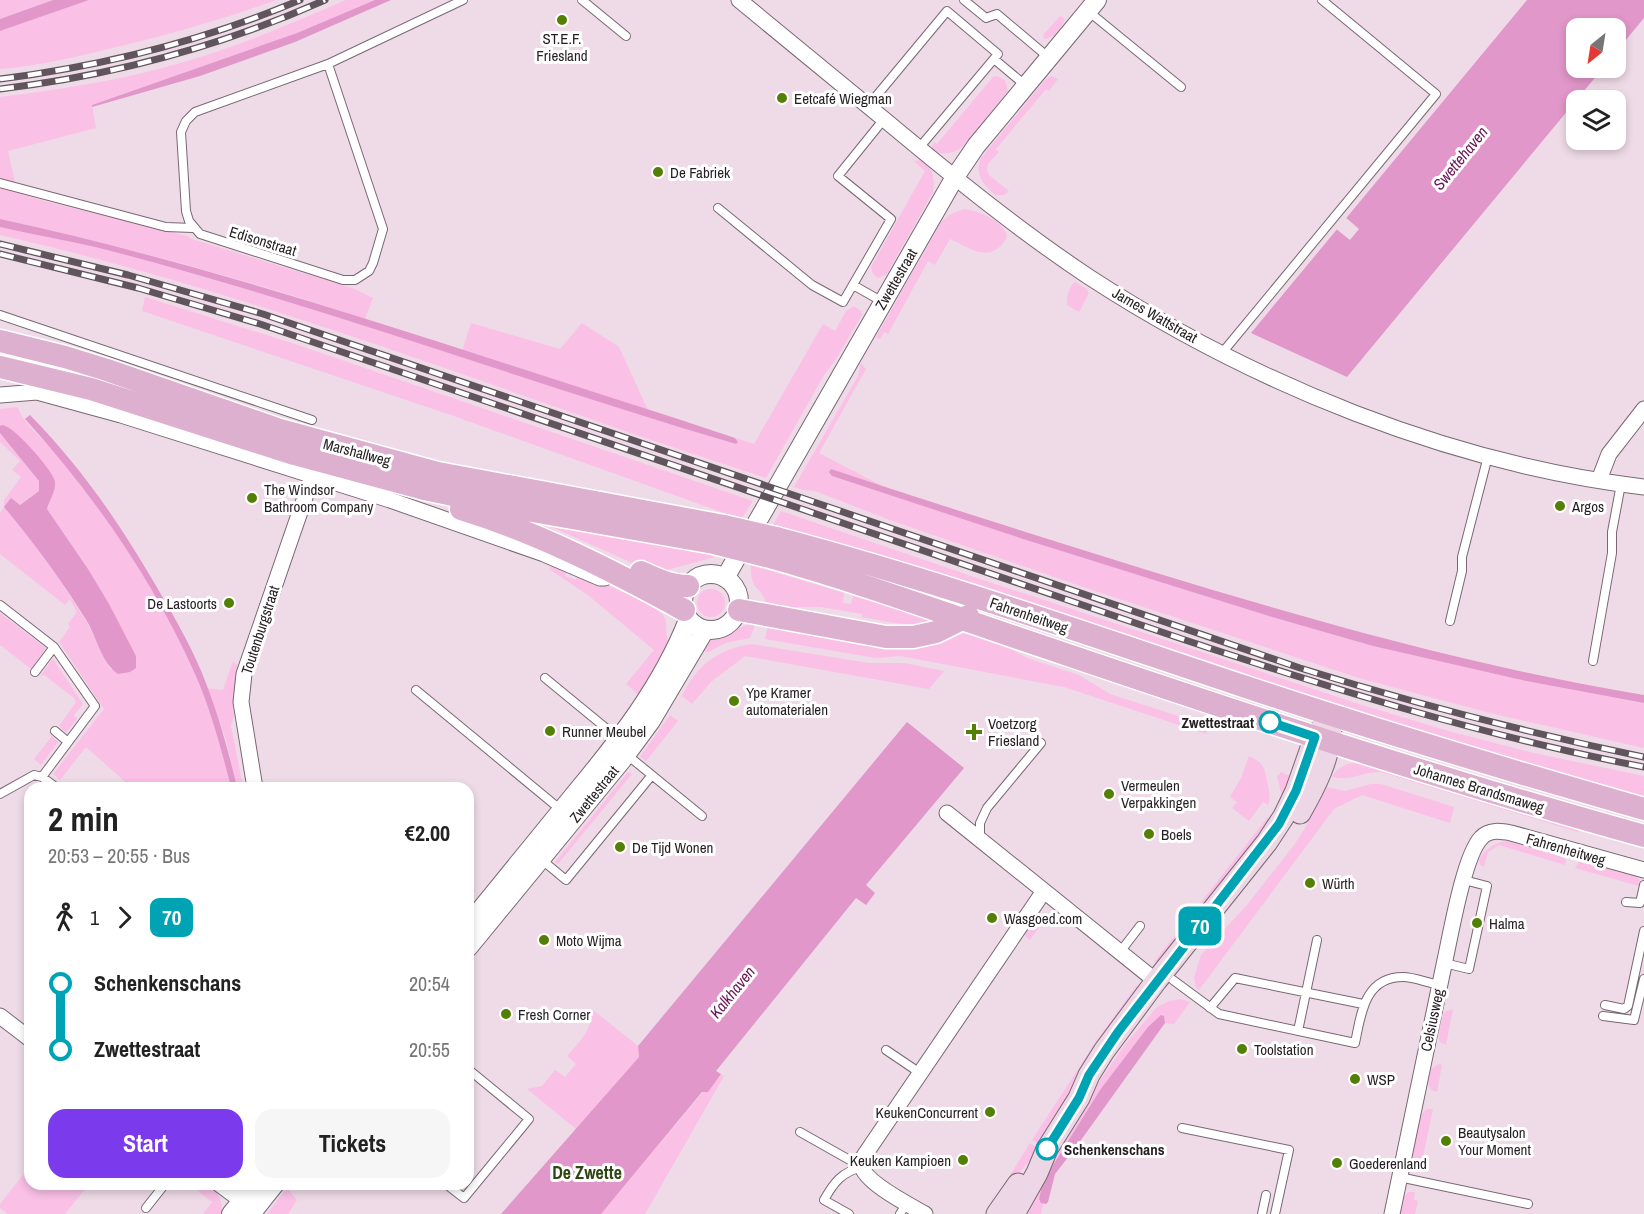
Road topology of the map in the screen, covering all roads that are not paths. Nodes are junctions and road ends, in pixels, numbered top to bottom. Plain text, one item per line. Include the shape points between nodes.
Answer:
1 (463, 0) edge
2 (582, 0) edge
3 (740, 0) edge
4 (964, 0) edge
5 (1322, 0) edge
6 (1093, 3) edge
7 (626, 36) dead end
8 (1049, 57) junction
9 (994, 59) junction
10 (328, 64) junction
11 (1026, 86) junction
12 (1181, 87) dead end
13 (868, 106) junction
14 (884, 119) junction
15 (919, 148) junction
16 (955, 177) junction
17 (0, 183) edge
18 (718, 208) dead end
19 (193, 228) junction
20 (853, 285) junction
21 (883, 302) junction
22 (0, 315) edge
23 (0, 341) edge
24 (1222, 353) junction
25 (0, 367) edge
26 (0, 395) edge
27 (1644, 409) edge
28 (312, 420) dead end
29 (1488, 456) junction
30 (312, 477) junction
31 (1599, 480) junction
32 (1621, 484) junction
33 (503, 487) junction
34 (1644, 487) edge
35 (424, 489) junction
36 (521, 509) junction
37 (719, 534) junction
38 (771, 547) junction
39 (624, 578) junction
40 (725, 578) junction
41 (688, 586) junction
42 (0, 605) edge
43 (739, 610) junction
44 (686, 615) junction
45 (962, 619) junction
46 (1045, 620) junction
47 (1450, 621) dead end
48 (705, 630) junction
49 (54, 647) junction
50 (1593, 661) dead end
51 (35, 672) dead end
52 (545, 678) dead end
53 (416, 690) dead end
54 (1331, 715) junction
55 (55, 731) dead end
56 (1323, 740) junction
57 (69, 742) junction
58 (1041, 743) dead end
59 (623, 746) junction
60 (652, 775) junction
61 (42, 777) junction
62 (49, 782) edge
63 (254, 782) edge
64 (0, 794) edge
65 (1644, 809) edge
66 (947, 813) dead end
67 (567, 815) junction
68 (702, 816) dead end
69 (1488, 832) joint
70 (1644, 836) edge
71 (980, 839) junction
72 (535, 855) junction
73 (1644, 870) edge
74 (1464, 880) junction
75 (1644, 885) edge
76 (1044, 891) junction
77 (1626, 902) dead end
78 (474, 919) edge
79 (1140, 926) dead end
80 (1644, 931) edge
81 (474, 940) edge
82 (1317, 940) dead end
83 (1120, 952) junction
84 (1444, 963) junction
85 (1644, 979) edge
86 (1164, 981) junction
87 (1440, 985) junction
88 (1306, 992) junction
89 (1363, 1004) junction
90 (1605, 1005) dead end
91 (1210, 1008) junction
92 (0, 1016) edge
93 (1603, 1016) dead end
94 (1298, 1031) junction
95 (24, 1034) edge
96 (886, 1050) dead end
97 (920, 1073) junction
98 (474, 1075) edge
99 (1182, 1128) dead end
100 (800, 1132) dead end
101 (1047, 1149) junction
102 (862, 1167) junction
103 (1400, 1177) junction
104 (474, 1186) edge
105 (160, 1190) edge
106 (225, 1190) edge
107 (252, 1190) edge
108 (268, 1190) edge
109 (454, 1190) edge
110 (471, 1190) edge
111 (1266, 1195) dead end
112 (1528, 1204) dead end
113 (146, 1208) dead end
114 (903, 1208) edge
115 (244, 1210) edge
116 (849, 1214) edge
117 (925, 1214) edge
118 (997, 1214) edge
119 (1014, 1214) edge
120 (1262, 1214) edge
121 (1275, 1214) edge
122 (1392, 1214) edge

1 - 10 lane
2 - 7 lane
3 - 13 street, James Wattstraat
4 - 8 lane via 986,18 997,14
5 - 24 lane via 1436,94
6 - 8 street, Zwettestraat
6 - 12 lane
8 - 11 street, Zwettestraat
9 - 11 lane
9 - 13 lane via 998,54 947,11
9 - 15 lane
10 - 19 lane via 208,106 186,122 180,146 186,211
10 - 19 lane, Edisonstraat via 383,229 369,271 354,280 343,280 208,238
11 - 16 street, Zwettestraat
13 - 14 street, James Wattstraat
14 - 15 street, James Wattstraat
14 - 20 lane via 838,176 891,219
15 - 16 street, James Wattstraat
16 - 21 street, Zwettestraat
16 - 24 street, James Wattstraat via 1089,276
17 - 19 lane via 165,227
18 - 20 lane via 812,285 843,302
20 - 21 lane
21 - 40 street, Zwettestraat
22 - 28 lane
23 - 33 main road, Marshallweg via 107,370 288,433
24 - 29 street, James Wattstraat via 1339,406
25 - 35 main road, Marshallweg via 91,389 294,454
26 - 30 street via 53,395
27 - 31 street via 1609,454
29 - 31 street, James Wattstraat
29 - 47 lane
30 - 39 street via 523,547 600,578
30 - 63 street, Toutenburgstraat via 244,674 241,702
31 - 32 street, James Wattstraat
32 - 34 street, James Wattstraat
32 - 50 lane
33 - 36 main road
33 - 37 main road, Marshallweg
35 - 36 main road, Marshallweg
35 - 39 main road via 446,506 504,524
36 - 37 main road, Marshallweg
36 - 41 main road via 540,527 559,537 667,583
37 - 38 main road, Fahrenheitweg, bridge
38 - 45 main road, Fahrenheitweg
38 - 46 main road, Fahrenheitweg via 897,571
39 - 44 main road
40 - 41 street via 709,574
40 - 43 street via 736,588
41 - 44 street via 684,594
42 - 49 lane
43 - 45 main road via 886,638 936,632
43 - 48 street via 722,629
44 - 48 street
44 - 59 street, Zwettestraat via 679,643 638,712
45 - 46 main road via 979,613 1020,625
45 - 56 main road, Fahrenheitweg
46 - 54 main road, Fahrenheitweg
48 - 59 street, Zwettestraat via 651,721
49 - 51 lane
49 - 57 lane via 95,706
52 - 59 lane
53 - 67 lane
54 - 56 main road
54 - 65 main road, Johannes Brandsmaweg
55 - 57 lane
56 - 70 main road, Johannes Brandsmaweg
56 - 86 main road via 1279,824
57 - 61 lane
58 - 71 lane via 987,808 980,823
59 - 60 lane
59 - 67 street, Zwettestraat
60 - 68 lane
60 - 72 lane via 566,880
61 - 62 lane
61 - 64 lane via 34,776
66 - 71 street
67 - 72 street, Zwettestraat
69 - 73 street, Fahrenheitweg via 1511,833
69 - 74 street, Celsiusweg via 1480,838
71 - 76 street
72 - 78 street, Zwettestraat
72 - 81 street, Zwettestraat
74 - 84 street, Celsiusweg
74 - 84 lane via 1487,886 1469,969
75 - 77 lane via 1640,903
76 - 83 street
76 - 97 street
79 - 83 lane
80 - 90 lane via 1628,1007
82 - 88 lane
83 - 86 street
84 - 87 street, Celsiusweg
85 - 93 lane via 1635,1019
86 - 91 lane
86 - 101 main road via 1104,1051
87 - 89 lane via 1403,977 1389,980 1377,986
87 - 103 street, Celsiusweg
88 - 89 lane
88 - 91 lane via 1235,978
88 - 94 lane
89 - 94 lane via 1355,1043
91 - 94 lane via 1219,1014
92 - 95 street
96 - 97 lane
97 - 102 street via 870,1145
98 - 104 lane via 529,1119
99 - 121 lane via 1289,1150
100 - 102 lane
101 - 118 main road
101 - 119 main road
102 - 114 street
102 - 116 lane via 844,1173 824,1200
103 - 112 lane
103 - 122 street, Celsiusweg
105 - 113 lane
106 - 115 street
107 - 115 street
108 - 115 street
109 - 110 lane via 464,1198
111 - 120 lane
114 - 117 street

